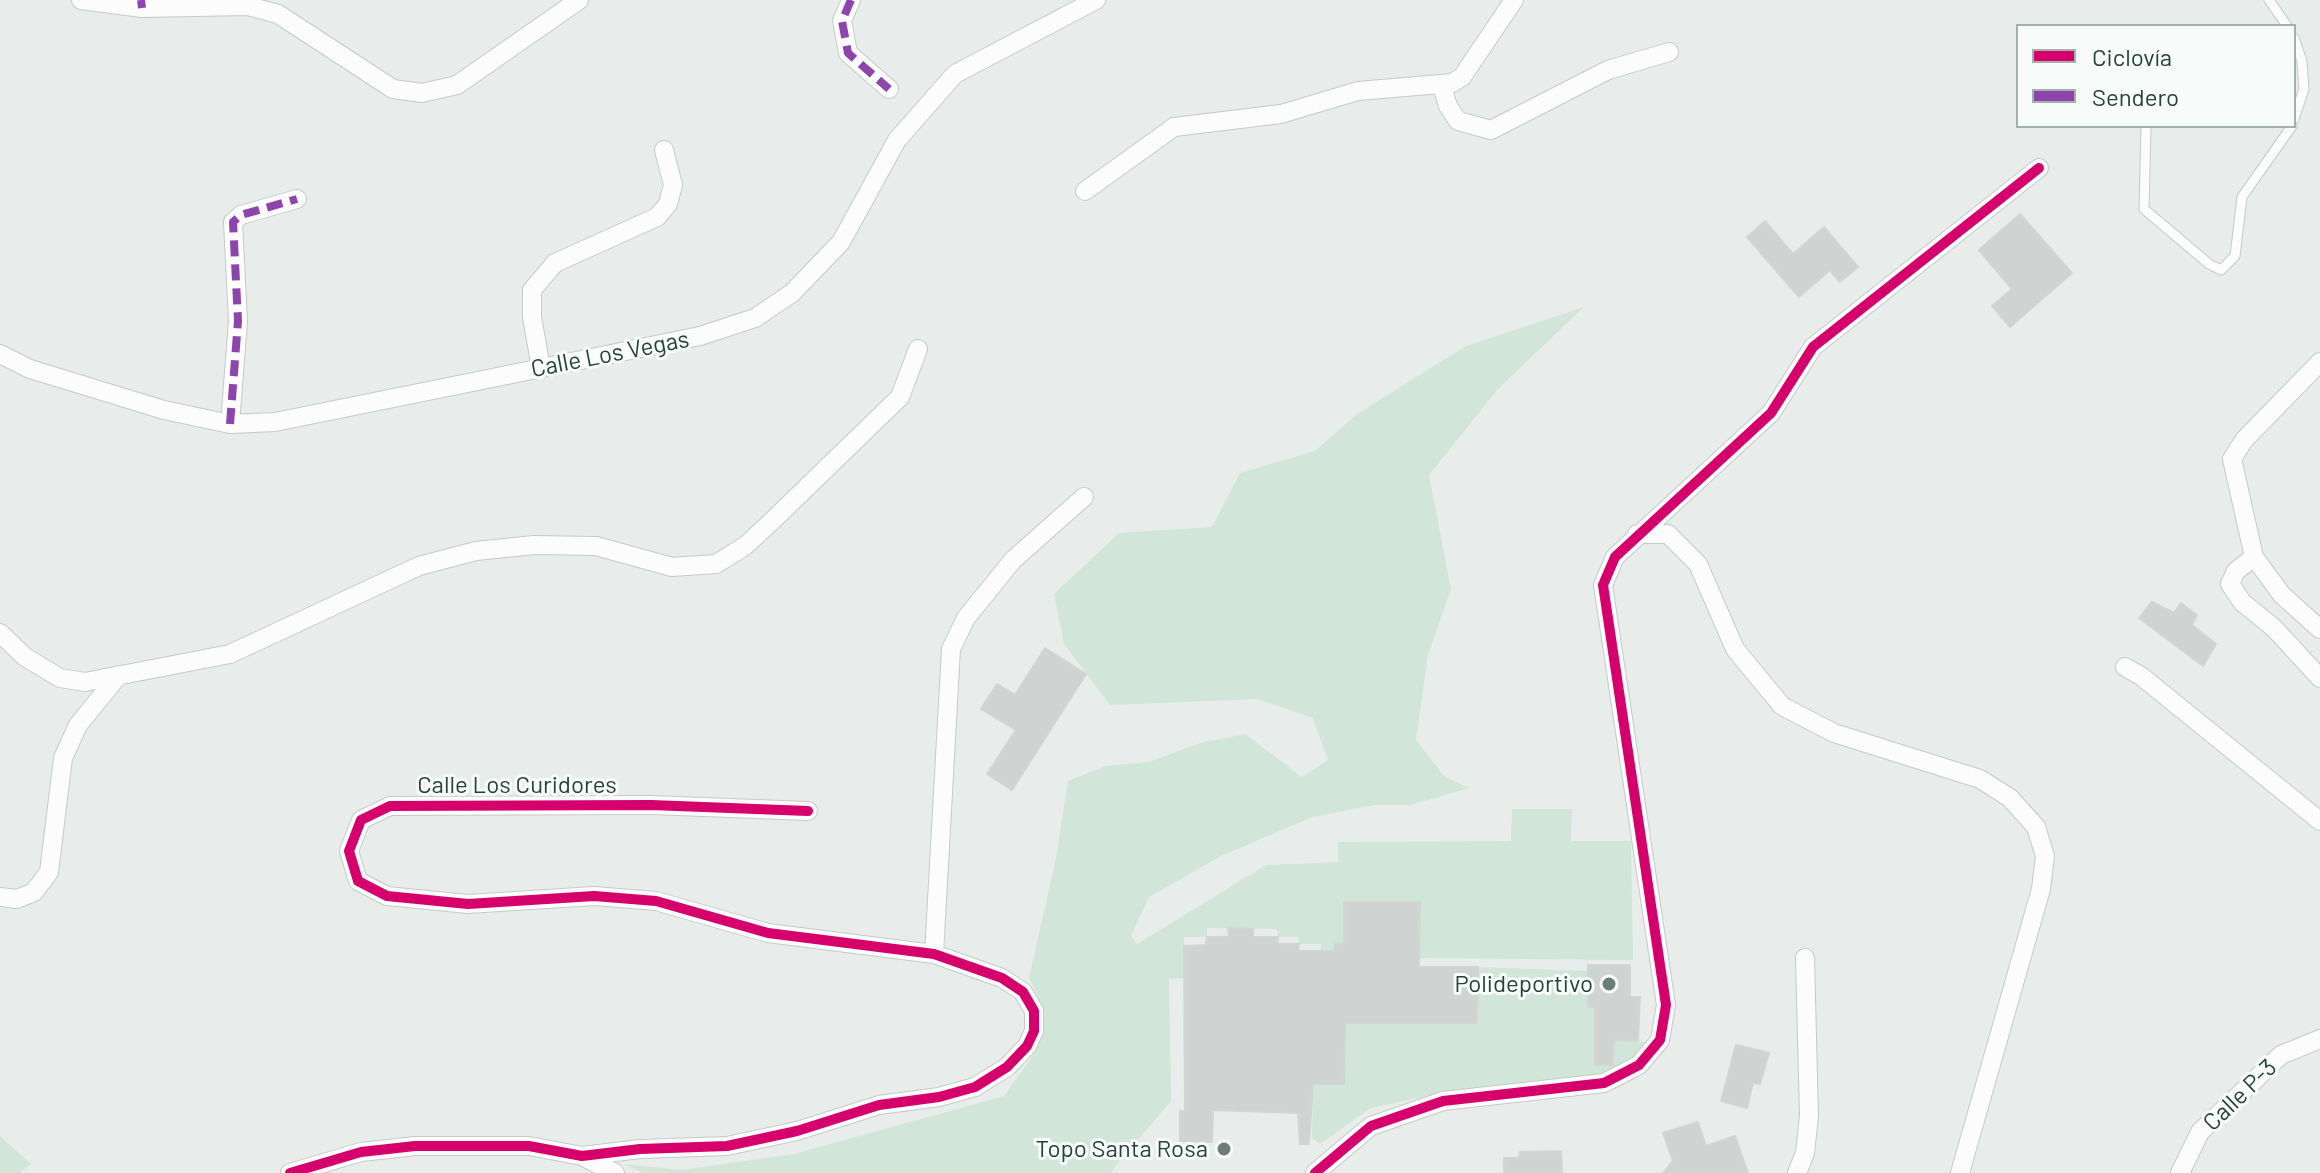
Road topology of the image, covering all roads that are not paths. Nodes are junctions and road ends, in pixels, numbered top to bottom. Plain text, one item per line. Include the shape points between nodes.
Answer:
1 (81, 0) edge
2 (579, 0) edge
3 (851, 0) edge
4 (1096, 0) edge
5 (1514, 0) edge
6 (2269, 0) edge
7 (141, 4) edge
8 (2286, 24) edge
9 (2296, 44) edge
10 (1669, 52) dead end
11 (1442, 86) junction
12 (889, 89) dead end
13 (2296, 113) edge
14 (2146, 128) edge
15 (2291, 128) edge
16 (664, 150) dead end
17 (2039, 168) dead end
18 (1085, 191) dead end
19 (297, 199) dead end
20 (918, 349) dead end
21 (0, 354) edge
22 (2320, 362) edge
23 (541, 368) junction
24 (230, 424) junction
25 (1084, 497) dead end
26 (1637, 534) junction
27 (2254, 557) junction
28 (2320, 629) edge
29 (0, 633) edge
30 (2125, 667) dead end
31 (119, 675) junction
32 (2320, 678) edge
33 (808, 811) dead end
34 (2320, 821) edge
35 (0, 897) edge
36 (934, 954) junction
37 (1805, 958) dead end
38 (2320, 1039) edge
39 (582, 1156) junction
40 (290, 1173) edge
41 (615, 1173) edge
42 (1315, 1173) edge
43 (1797, 1173) edge
44 (1960, 1173) edge
45 (2180, 1173) edge

1 - 7 street
2 - 7 street via 457,85 422,93 393,89 278,14 248,6
3 - 12 street via 842,21 848,53
4 - 23 street, Calle Los Vegas via 955,74 897,140 841,242 792,293 755,318 700,336
5 - 11 street via 1462,77
6 - 8 lane
9 - 13 lane via 2304,89
10 - 11 street via 1608,70 1491,130 1458,121
11 - 18 street via 1358,91 1281,114 1174,127
14 - 15 lane via 2144,209 2221,270 2235,256 2242,197
16 - 23 street via 673,185 668,204 657,217 555,263 532,290
17 - 26 street via 1813,347 1771,413
19 - 24 street via 233,222 238,321
20 - 31 street via 900,397 763,530 716,564 672,567 596,546 476,551 419,566 230,654
21 - 24 street, Calle Los Vegas via 30,369 164,410
22 - 27 street via 2232,459
23 - 24 street, Calle Los Vegas via 275,422
25 - 36 street via 1013,560 966,618 951,649
26 - 42 street via 1615,557 1603,585 1666,1005 1660,1040 1639,1065 1604,1083 1443,1101 1371,1126
26 - 44 street via 1668,534 1698,564 1735,649 1782,706 1834,733 1980,779 2010,798 2036,827 2045,856 2041,889
27 - 28 street via 2282,595
27 - 32 street via 2236,571 2230,584
29 - 31 street via 25,657 60,678 85,682
30 - 34 street
31 - 35 street via 78,725 63,758 49,872 34,892 17,899
33 - 36 street, Calle Los Curidores via 651,805 390,806 361,820 349,851 358,881 387,896 468,904 594,896 656,901 768,933
36 - 39 street, Calle Los Curidores via 1002,978 1023,992 1034,1011 1027,1046 1007,1067 975,1087 879,1105 727,1146
37 - 43 street via 1809,1116
38 - 45 street, Calle P-3 via 2281,1055 2200,1132
39 - 40 street, Calle Los Curidores via 529,1146 415,1146 361,1152
39 - 41 street

